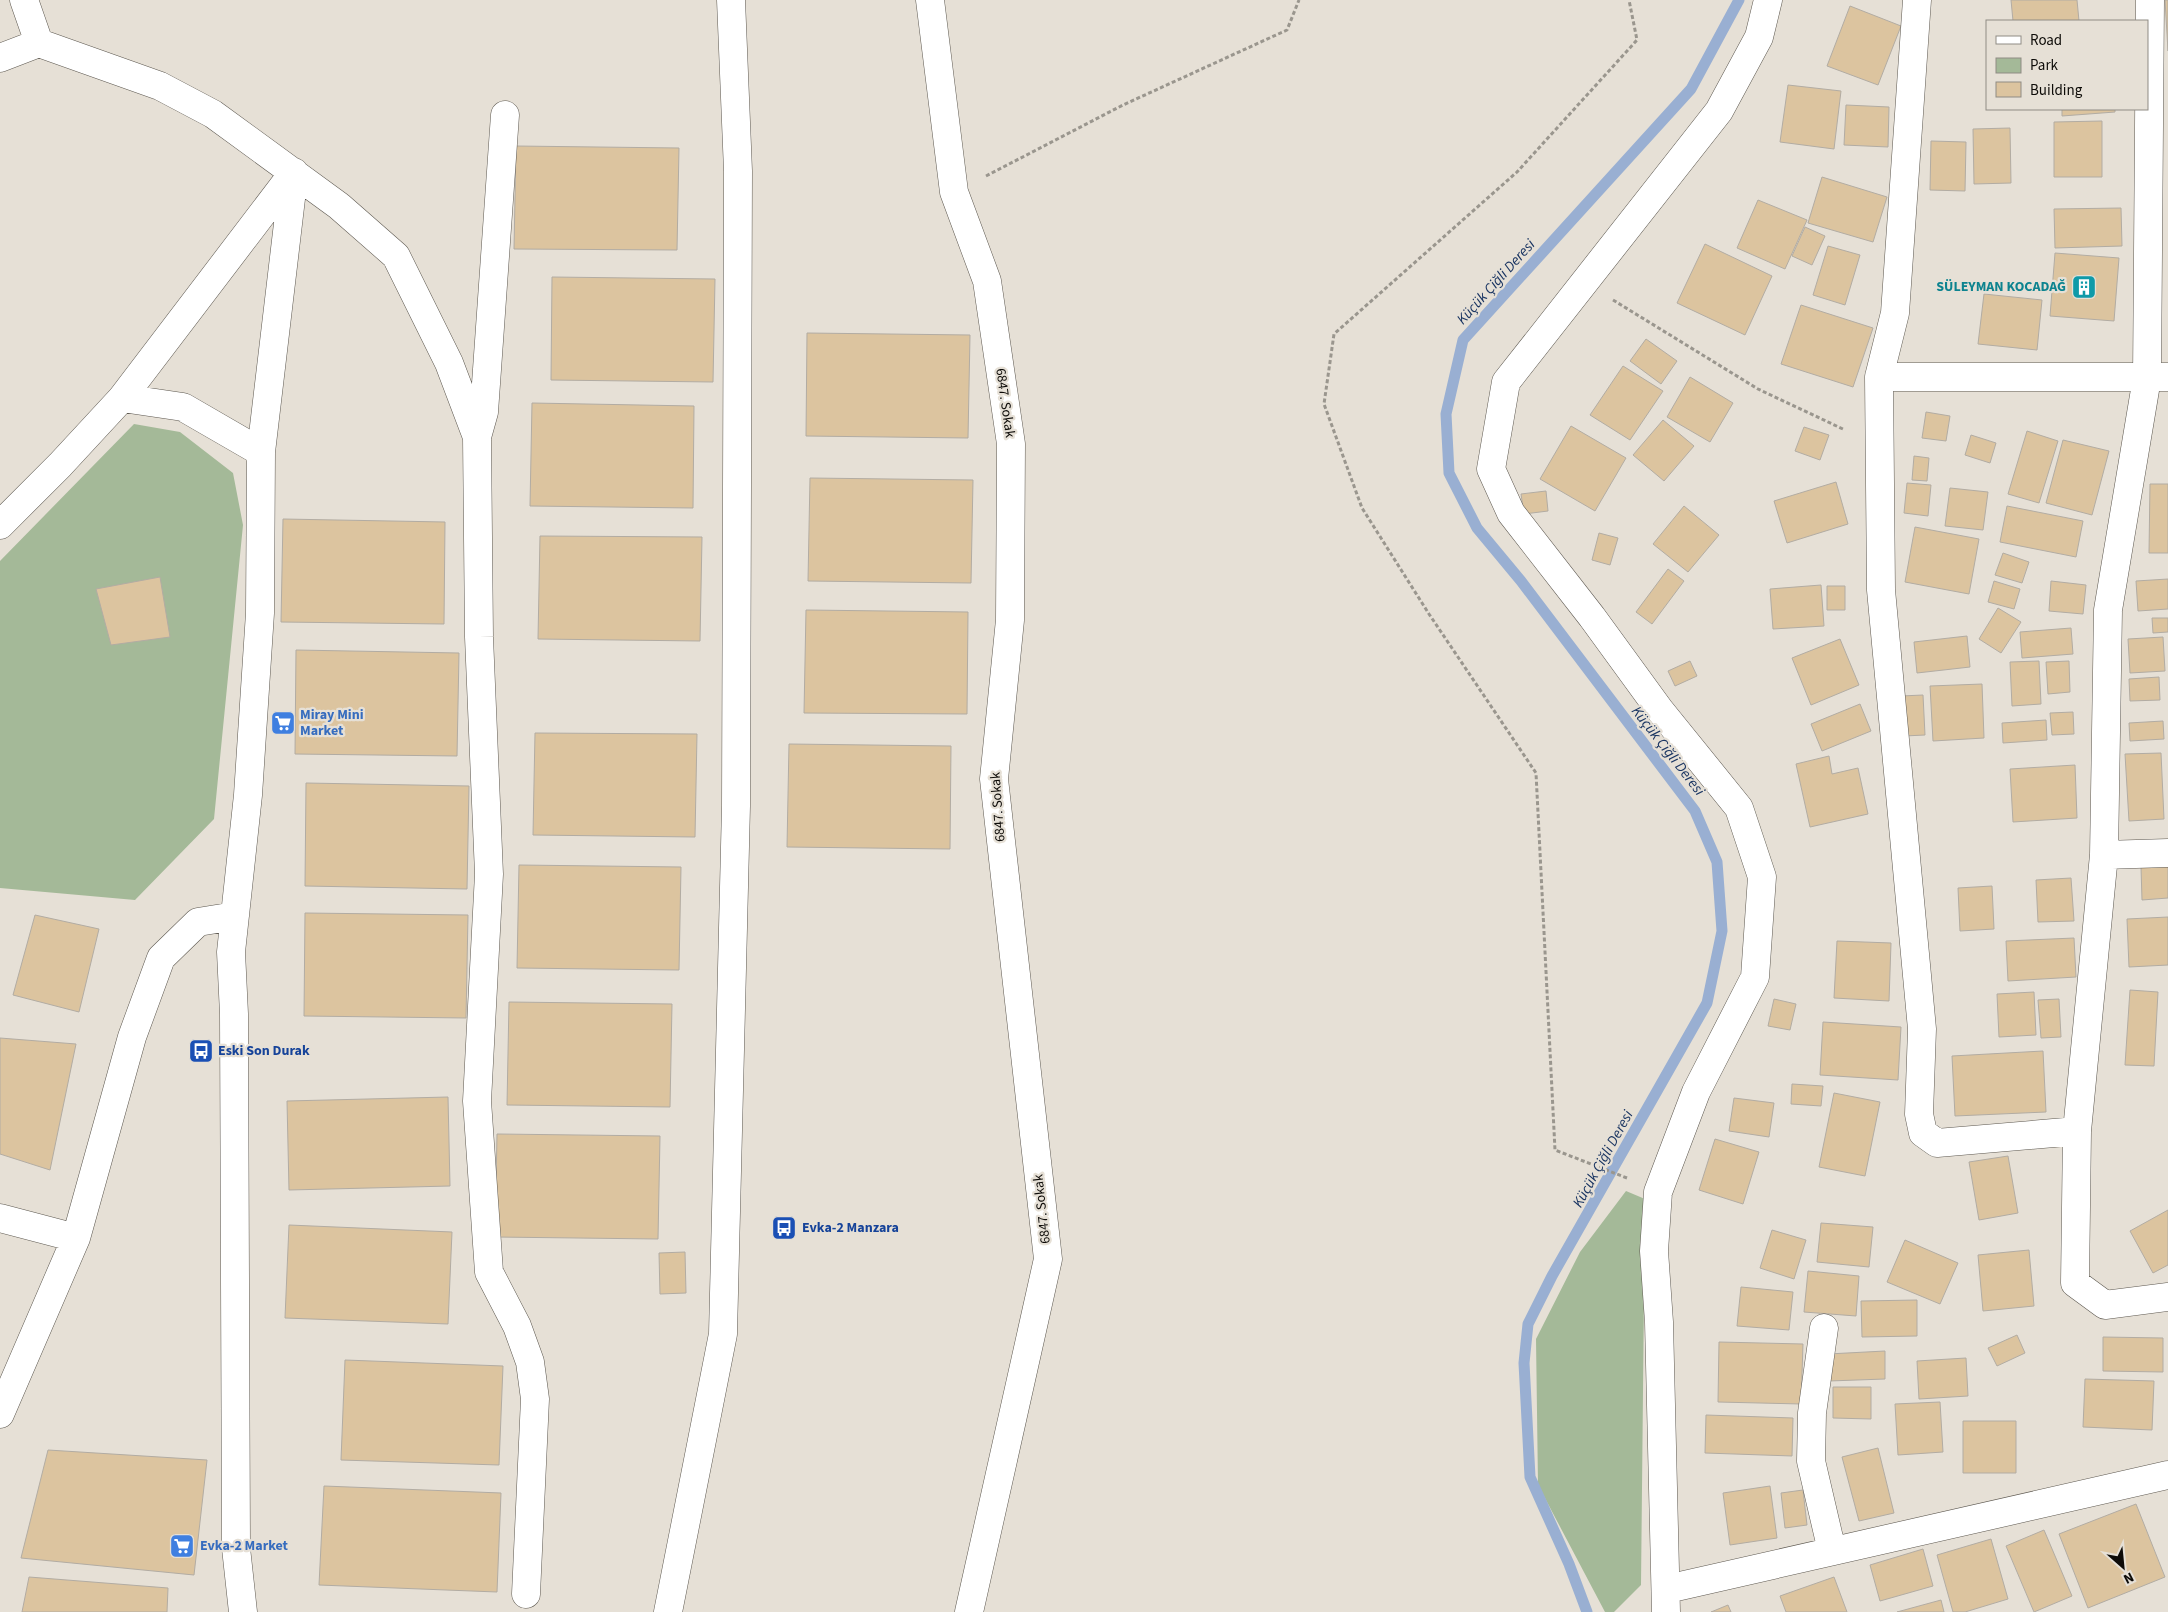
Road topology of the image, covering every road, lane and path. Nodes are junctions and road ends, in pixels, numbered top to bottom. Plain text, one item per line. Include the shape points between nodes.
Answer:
1 (24, 0) edge
2 (731, 0) edge
3 (930, 0) edge
4 (1299, 0) edge
5 (1629, 0) edge
6 (1768, 0) edge
7 (1917, 0) edge
8 (2150, 0) edge
9 (40, 43) junction
10 (0, 58) edge
11 (505, 115) dead end
12 (294, 172) junction
13 (954, 192) junction
14 (1585, 283) junction
15 (1879, 377) junction
16 (2157, 378) edge
17 (122, 398) junction
18 (477, 437) junction
19 (1880, 447) junction
20 (261, 452) junction
21 (0, 525) edge
22 (2168, 853) edge
23 (2104, 855) junction
24 (235, 916) junction
25 (2077, 1131) junction
26 (1632, 1180) dead end
27 (0, 1218) edge
28 (76, 1238) junction
29 (2168, 1297) edge
30 (1824, 1328) dead end
31 (0, 1414) edge
32 (2168, 1475) edge
33 (1832, 1551) junction
34 (526, 1594) dead end
35 (1666, 1600) edge
36 (243, 1612) edge
37 (668, 1612) edge
38 (969, 1612) edge

1 - 9 street
2 - 37 street via 738,171 736,786 723,1334
3 - 13 street, 6847. Sokak
4 - 13 path via 1287,30 1123,105
5 - 26 path via 1637,40 1517,172 1334,334 1324,404 1362,508 1536,773 1555,1150
6 - 14 street via 1759,37 1719,111
7 - 15 street via 1895,313
8 - 16 street
9 - 10 street
9 - 12 street via 160,86 213,114
11 - 18 street via 484,412
12 - 17 street
12 - 18 street via 396,256 449,363
12 - 20 street
13 - 38 street, 6847. Sokak via 987,281 1011,444 1010,620 994,779 1048,1259
14 - 19 path via 1758,388
14 - 35 street via 1506,382 1492,469 1511,513 1659,709 1739,808 1762,877 1755,977 1696,1092 1658,1192 1654,1251 1660,1322
15 - 16 street
15 - 19 street
16 - 23 street via 2108,610
17 - 20 street via 183,407
17 - 21 street
18 - 34 street via 489,874 477,1101 490,1272 517,1326 530,1362 535,1399
19 - 25 street via 1881,590 1922,1029 1919,1114 1923,1133 1937,1143
20 - 24 street via 256,697
22 - 23 street
23 - 25 street
24 - 28 street via 198,922 162,958 132,1037
24 - 36 street via 231,952 236,1548
25 - 29 street via 2075,1283 2105,1305
27 - 28 street
28 - 31 street
30 - 33 street via 1812,1413 1811,1461
32 - 33 street
33 - 35 street

